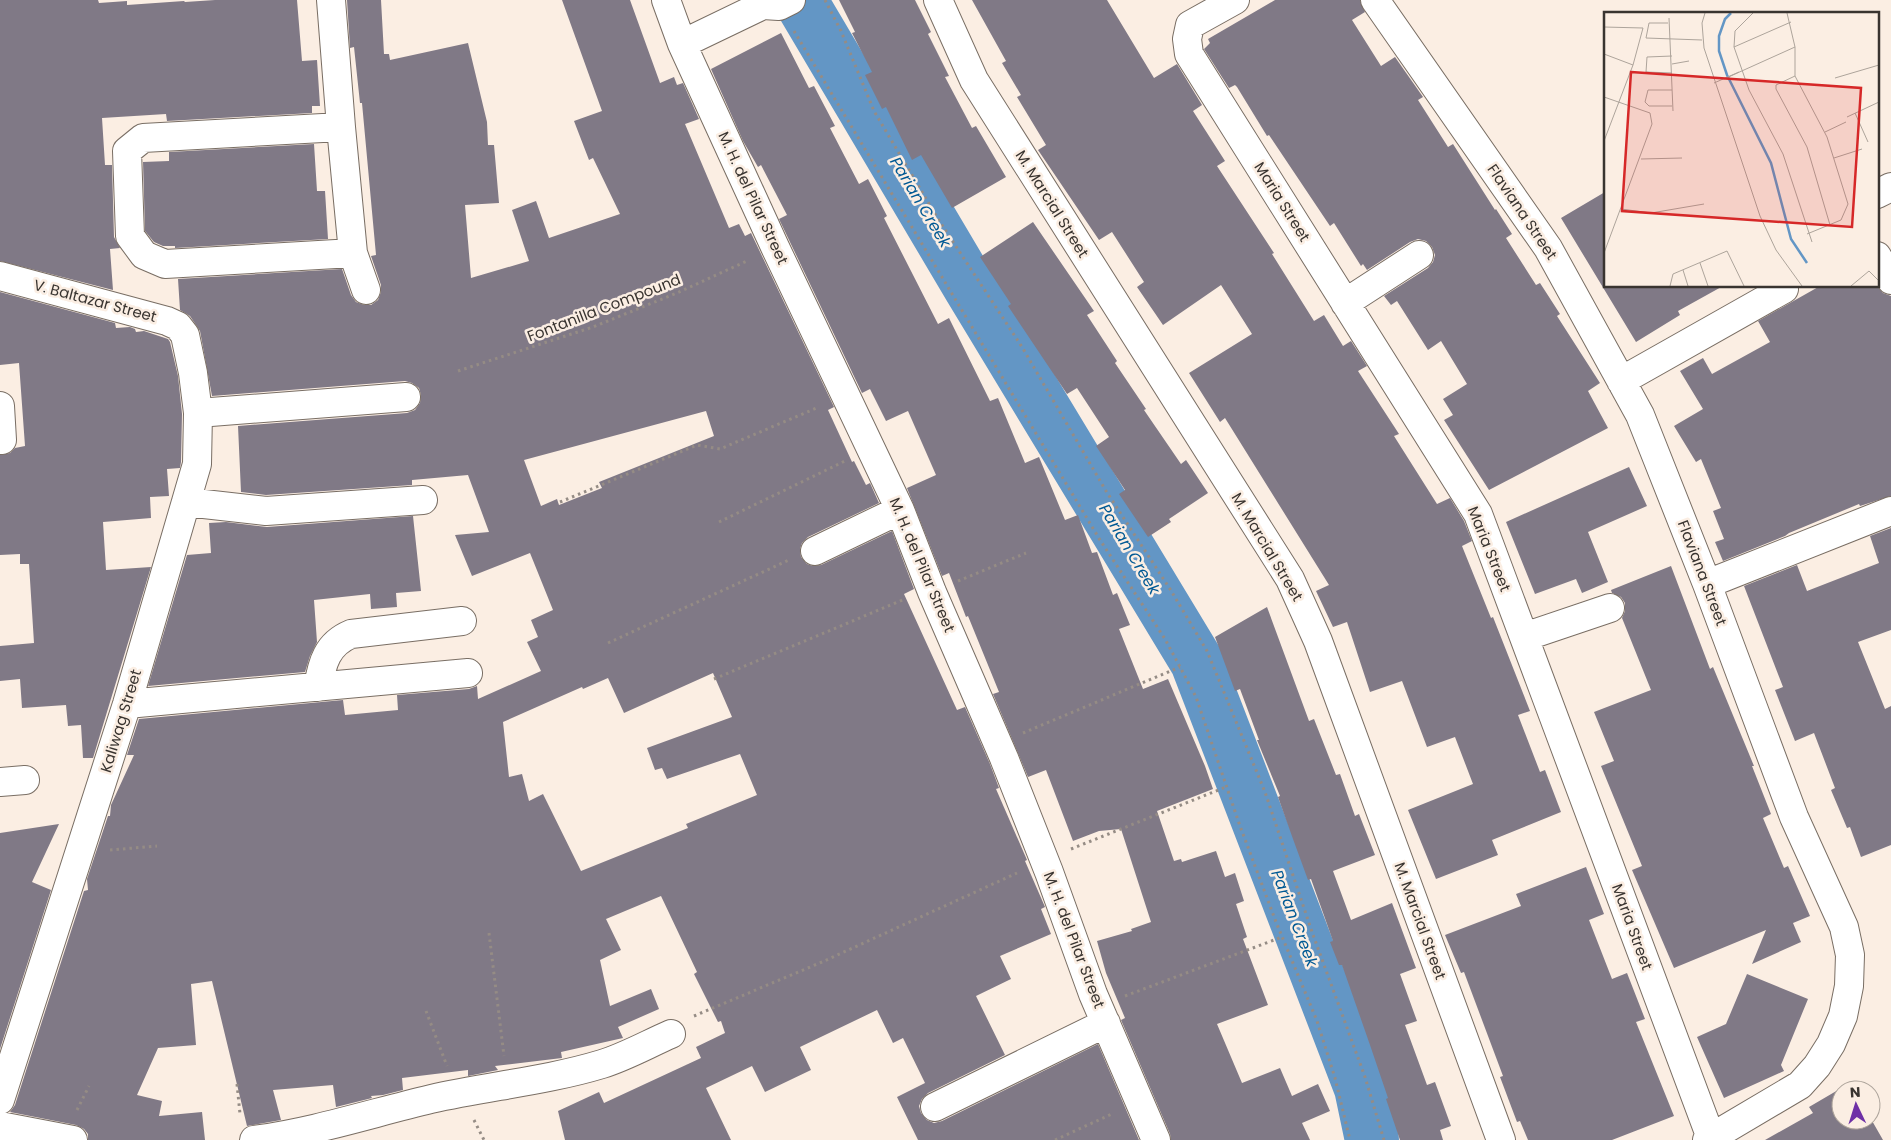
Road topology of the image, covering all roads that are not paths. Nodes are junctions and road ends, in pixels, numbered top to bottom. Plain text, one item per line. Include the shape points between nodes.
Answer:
1 (331, 0) edge
2 (666, 0) edge
3 (938, 0) edge
4 (1235, 0) edge
5 (1375, 0) edge
6 (776, 3) edge
7 (682, 44) junction
8 (341, 127) junction
9 (1891, 186) edge
10 (1878, 193) edge
11 (354, 253) junction
12 (1419, 255) dead end
13 (1878, 258) edge
14 (0, 276) edge
15 (1891, 280) edge
16 (1784, 289) dead end
17 (366, 290) dead end
18 (1345, 303) junction
19 (185, 335) joint
20 (1621, 381) junction
21 (406, 398) dead end
22 (0, 406) edge
23 (198, 412) junction
24 (2, 440) dead end
25 (423, 500) dead end
26 (186, 502) junction
27 (900, 510) junction
28 (1891, 511) edge
29 (815, 551) road end
30 (1707, 584) junction
31 (1610, 608) dead end
32 (462, 622) dead end
33 (1524, 637) junction
34 (468, 673) dead end
35 (318, 687) junction
36 (127, 704) junction
37 (1102, 1015) junction
38 (671, 1034) road end
39 (0, 1100) edge
40 (935, 1107) dead end
41 (0, 1126) edge
42 (247, 1131) edge
43 (1709, 1139) edge
44 (73, 1140) edge
45 (1156, 1140) edge
46 (1501, 1140) edge

1 - 8 street
2 - 7 street, M. H. del Pilar Street
3 - 46 street, M. Marcial Street via 974,80 1290,579 1318,641
4 - 18 street, Maria Street via 1190,25 1189,54
5 - 20 street, Flaviana Street via 1548,248
6 - 7 street
7 - 27 street, M. H. del Pilar Street
8 - 11 street
8 - 11 street via 143,138 127,151 130,236 144,255 165,264
9 - 10 street
11 - 17 street
12 - 18 street
13 - 15 street
14 - 19 street, V. Baltazar Street via 167,321 178,326
16 - 20 street
18 - 33 street, Maria Street via 1478,514
19 - 23 street, Kaliwag Street
20 - 30 street, Flaviana Street via 1640,415
21 - 23 street
22 - 24 street
23 - 26 street, Kaliwag Street via 197,464
25 - 26 street via 266,511
26 - 36 street, Kaliwag Street
27 - 29 street
27 - 37 street, M. H. del Pilar Street via 1044,860
28 - 30 street
30 - 43 street, Flaviana Street via 1794,817 1844,927 1850,955 1849,986 1843,1016 1817,1066 1800,1085
31 - 33 street
32 - 35 street via 342,637 326,654
33 - 43 street, Maria Street
34 - 35 street
35 - 36 street
36 - 39 street, Kaliwag Street
37 - 40 street
37 - 45 street, M. H. del Pilar Street
38 - 42 street via 603,1064 507,1086 461,1092 286,1136
41 - 44 street

